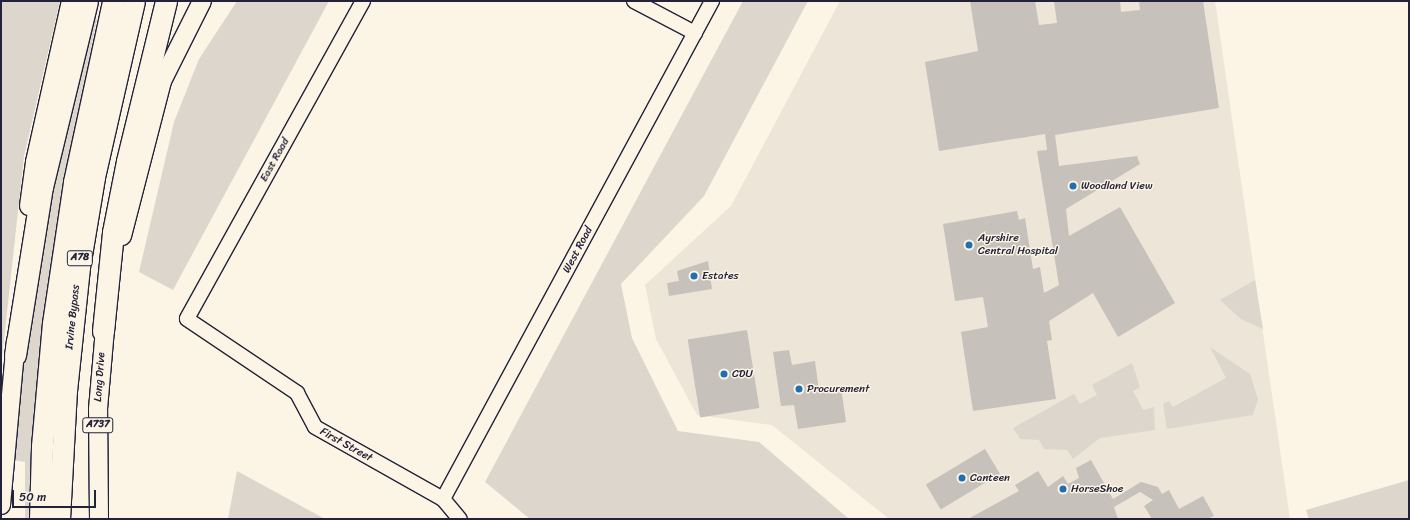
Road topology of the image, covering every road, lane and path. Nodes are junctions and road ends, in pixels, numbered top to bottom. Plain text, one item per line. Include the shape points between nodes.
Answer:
1 (71, 1) edge
2 (87, 1) edge
3 (113, 1) edge
4 (134, 1) edge
5 (166, 1) edge
6 (202, 1) edge
7 (363, 1) edge
8 (634, 1) edge
9 (712, 1) edge
10 (695, 33) junction
11 (187, 319) joint
12 (103, 331) junction
13 (15, 355) junction
14 (443, 499) junction
15 (1, 505) edge
16 (40, 519) edge
17 (59, 519) edge
18 (99, 519) edge
19 (460, 519) edge

1 - 13 main road via 35,162
2 - 13 highway via 42,187
3 - 16 highway, Irvine Bypass / A78 via 74,182 53,323 42,446
4 - 17 highway, Irvine Bypass / A78 via 104,131 79,267 66,391
5 - 12 highway via 124,175 113,232
6 - 12 main road, Long Drive via 162,81 151,116
7 - 11 street, East Road
8 - 10 street
9 - 10 street, West Road
10 - 14 street, West Road
11 - 14 street, First Street via 297,393 315,428
12 - 18 main road, Long Drive / A737 via 98,409
13 - 15 main road
14 - 19 street

